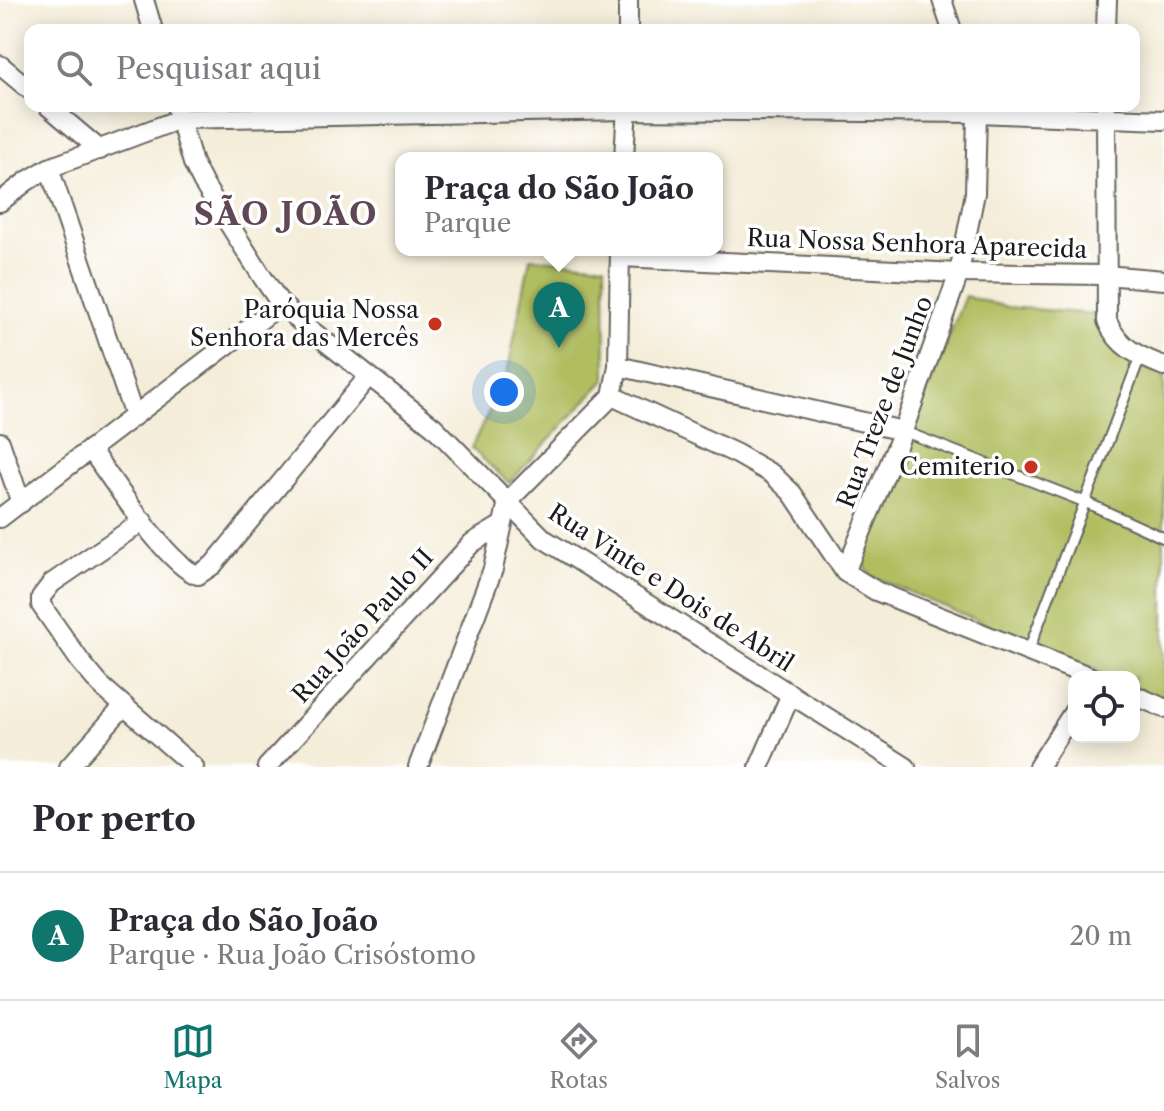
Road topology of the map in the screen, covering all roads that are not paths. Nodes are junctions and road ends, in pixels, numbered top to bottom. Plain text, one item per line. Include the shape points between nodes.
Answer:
1 (144, 0) edge
2 (628, 0) edge
3 (942, 0) edge
4 (1107, 0) edge
5 (151, 24) edge
6 (628, 24) edge
7 (950, 24) edge
8 (1106, 24) edge
9 (0, 65) edge
10 (24, 85) edge
11 (55, 112) edge
12 (178, 112) edge
13 (627, 112) edge
14 (976, 112) edge
15 (1106, 112) edge
16 (1164, 120) edge
17 (100, 150) junction
18 (624, 152) edge
19 (49, 168) junction
20 (0, 202) edge
21 (620, 256) edge
22 (671, 256) edge
23 (959, 273) junction
24 (1105, 275) junction
25 (1164, 280) edge
26 (281, 304) junction
27 (1140, 357) junction
28 (618, 366) junction
29 (1164, 366) edge
30 (368, 377) junction
31 (612, 396) junction
32 (134, 416) junction
33 (903, 431) junction
34 (0, 442) edge
35 (90, 449) junction
36 (508, 501) junction
37 (1085, 502) junction
38 (21, 503) junction
39 (0, 518) edge
40 (143, 521) junction
41 (502, 525) junction
42 (1164, 538) edge
43 (845, 572) junction
44 (1028, 652) junction
45 (1076, 671) edge
46 (791, 694) junction
47 (1140, 698) edge
48 (124, 706) junction
49 (1164, 708) edge
50 (1068, 720) edge
51 (69, 767) edge
52 (194, 767) edge
53 (267, 767) edge
54 (418, 767) edge
55 (759, 767) edge
56 (906, 767) edge
57 (1038, 767) edge

1 - 5 street
2 - 6 street
3 - 7 street
4 - 8 street
9 - 10 street
11 - 17 street
12 - 17 street
12 - 26 street, Rua Vinte e Dois de Abril via 203,183
13 - 18 street
14 - 23 street, Rua Treze de Junho via 975,193
15 - 16 street
15 - 24 street
17 - 19 street
19 - 20 street
19 - 32 street
21 - 28 street
22 - 23 street, Rua Nossa Senhora Aparecida
23 - 24 street, Rua Nossa Senhora Aparecida
23 - 33 street, Rua Treze de Junho
24 - 25 street, Rua Nossa Senhora Aparecida
24 - 27 street via 1107,321 1117,339
26 - 30 street, Rua Vinte e Dois de Abril
26 - 32 street
27 - 29 street
27 - 37 lane
28 - 31 street
28 - 33 street
30 - 36 street, Rua Vinte e Dois de Abril via 434,427
30 - 40 street via 206,572 198,575 181,567
31 - 36 street
31 - 43 street via 772,474 792,493
32 - 35 street
33 - 37 lane
33 - 43 street, Rua Treze de Junho
34 - 38 street
35 - 38 street
35 - 40 street
36 - 41 street
36 - 46 street, Rua Vinte e Dois de Abril via 566,555
37 - 42 lane
37 - 44 lane
38 - 39 street
40 - 48 street via 52,583 41,601 80,661
41 - 53 street, Rua João Paulo II via 472,543
41 - 54 street via 493,569
43 - 44 street via 876,591
44 - 45 street
46 - 55 street
46 - 56 street, Rua Vinte e Dois de Abril
47 - 49 street
48 - 51 street
48 - 52 street
50 - 57 street

